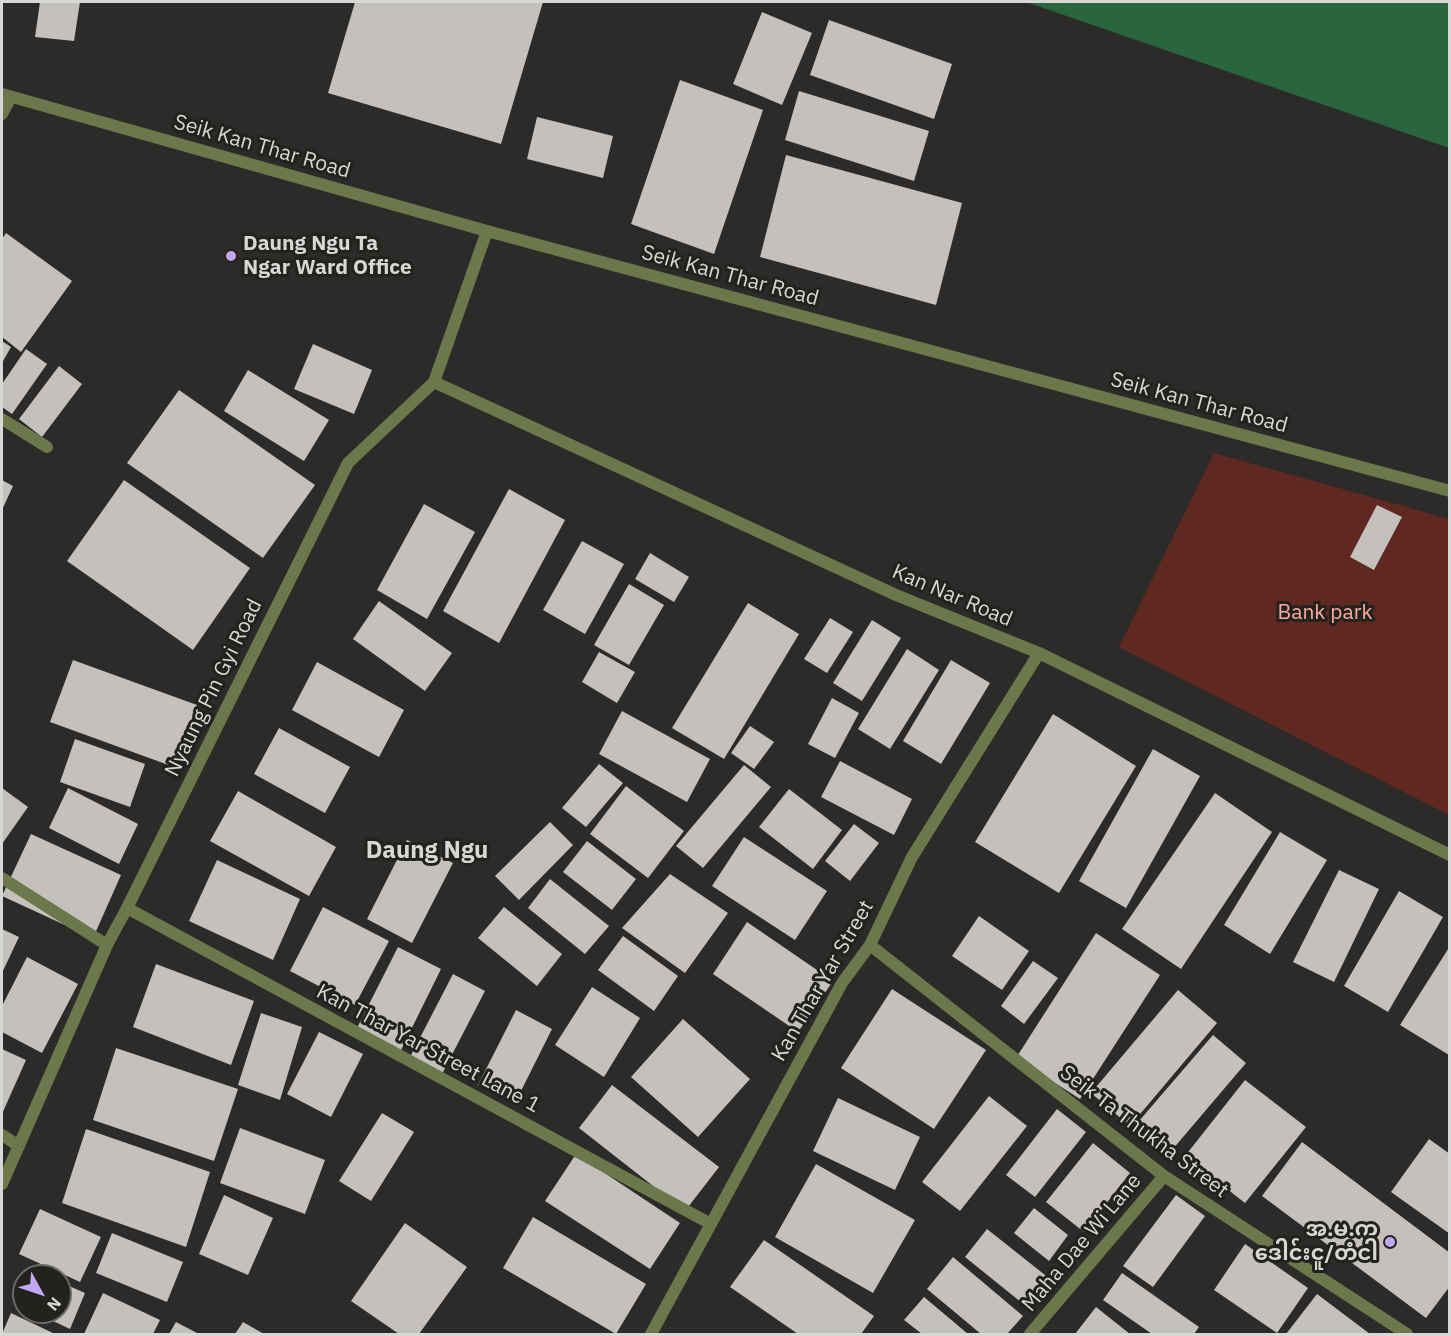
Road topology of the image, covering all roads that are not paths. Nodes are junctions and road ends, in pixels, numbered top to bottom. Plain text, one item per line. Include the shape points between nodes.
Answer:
1 (6, 96) edge
2 (2, 114) edge
3 (488, 231) junction
4 (434, 382) junction
5 (2, 419) edge
6 (47, 447) dead end
7 (1449, 491) edge
8 (1039, 653) junction
9 (1449, 855) edge
10 (2, 878) edge
11 (127, 908) junction
12 (107, 945) junction
13 (870, 945) junction
14 (2, 1135) edge
15 (19, 1146) junction
16 (1164, 1176) junction
17 (2, 1184) edge
18 (711, 1224) junction
19 (651, 1335) edge
20 (1030, 1335) edge
21 (1407, 1335) edge

1 - 2 street
1 - 3 street, Seik Kan Thar Road
3 - 4 street, Nyaung Pin Gyi Road
3 - 7 street, Seik Kan Thar Road
4 - 8 street, Kan Nar Road via 896,595
4 - 11 street, Nyaung Pin Gyi Road via 348,463
5 - 6 street
8 - 9 street, Kan Nar Road
8 - 13 street, Kan Thar Yar Street via 912,857
10 - 12 street
11 - 12 street, Nyaung Pin Gyi Road
11 - 18 street, Kan Thar Yar Street Lane 1
12 - 15 street, Nyaung Pin Gyi Road
13 - 16 street, Seik Ta Thukha Street
13 - 18 street, Kan Thar Yar Street via 842,984
14 - 15 street
15 - 17 street, Nyaung Pin Gyi Road
16 - 20 street, Maha Dae Wi Lane
16 - 21 street, Seik Ta Thukha Street
18 - 19 street, Kan Thar Yar Street

